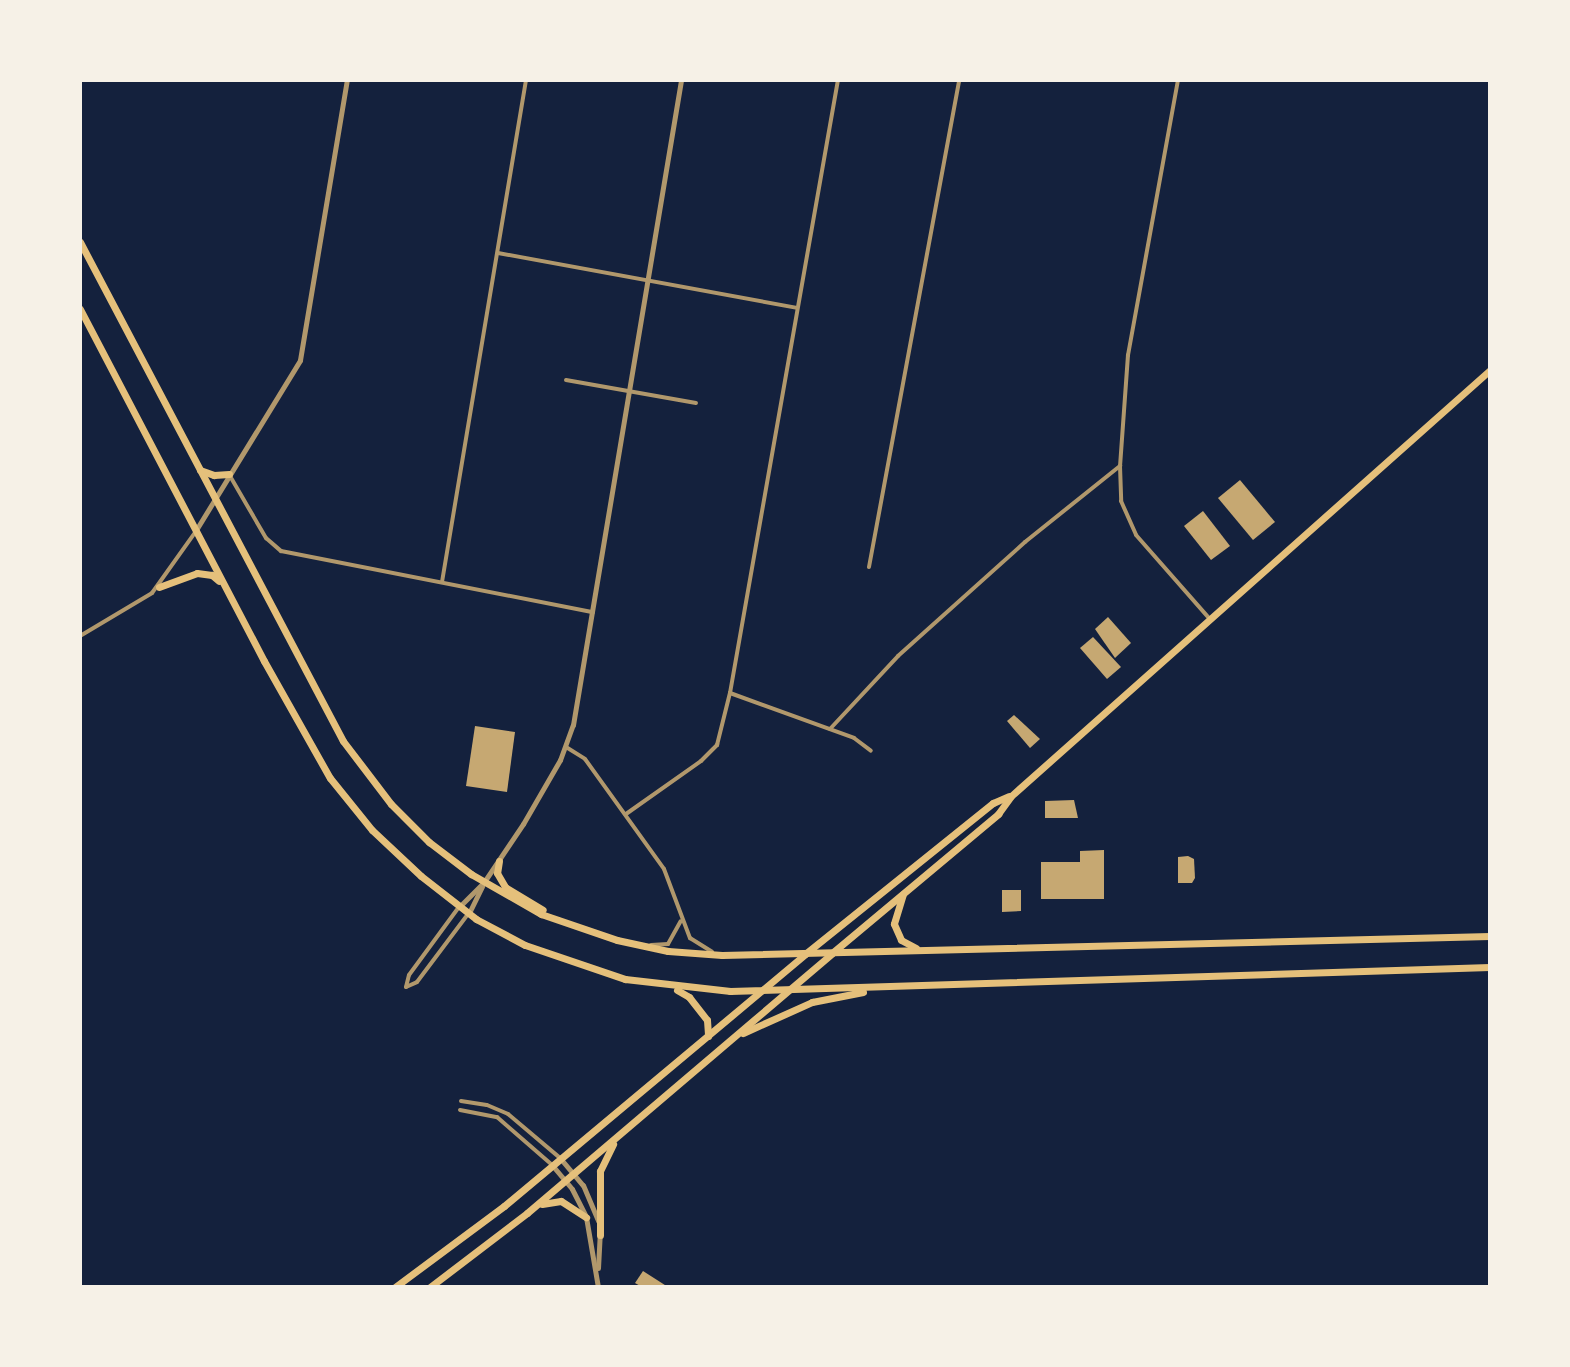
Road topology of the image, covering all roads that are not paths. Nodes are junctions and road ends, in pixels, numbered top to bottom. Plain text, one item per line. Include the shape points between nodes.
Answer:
1 (347, 80) edge
2 (526, 80) edge
3 (681, 80) edge
4 (838, 80) edge
5 (959, 80) edge
6 (1178, 80) edge
7 (80, 242) edge
8 (498, 253) junction
9 (648, 281) junction
10 (797, 308) junction
11 (80, 309) edge
12 (1490, 370) edge
13 (566, 380) dead end
14 (629, 392) junction
15 (696, 403) dead end
16 (1120, 466) junction
17 (199, 470) junction
18 (229, 474) junction
19 (214, 498) junction
20 (196, 531) junction
21 (869, 567) dead end
22 (442, 582) junction
23 (159, 587) junction
24 (226, 590) junction
25 (593, 612) junction
26 (1211, 621) junction
27 (80, 636) edge
28 (730, 693) junction
29 (830, 729) junction
30 (566, 747) junction
31 (871, 751) dead end
32 (1011, 796) junction
33 (626, 814) junction
34 (499, 861) junction
35 (484, 882) junction
36 (903, 894) junction
37 (460, 906) junction
38 (469, 913) junction
39 (681, 919) junction
40 (566, 924) junction
41 (1490, 936) edge
42 (642, 946) junction
43 (934, 951) junction
44 (832, 953) junction
45 (805, 954) junction
46 (722, 955) junction
47 (1490, 967) edge
48 (664, 986) junction
49 (901, 987) junction
50 (790, 989) junction
51 (763, 990) junction
52 (708, 1037) junction
53 (724, 1044) junction
54 (461, 1101) dead end
55 (460, 1110) dead end
56 (623, 1131) junction
57 (560, 1158) junction
58 (552, 1165) junction
59 (574, 1173) junction
60 (565, 1181) junction
61 (527, 1213) junction
62 (586, 1217) junction
63 (600, 1235) junction
64 (597, 1273) junction
65 (395, 1287) edge
66 (430, 1287) edge
67 (598, 1287) edge

1 - 18 street via 300,360
2 - 8 street
3 - 9 street
4 - 10 street
5 - 21 street
6 - 16 street via 1128,355
7 - 17 main road
8 - 9 street
8 - 22 street
9 - 10 street
9 - 14 street
10 - 28 street
11 - 20 main road
12 - 26 main road
13 - 14 street
14 - 15 street
14 - 25 street
16 - 26 street via 1126,518
16 - 29 street via 1025,542 898,656
17 - 18 main road
17 - 19 main road
18 - 19 street
18 - 22 street via 266,538 281,551
19 - 20 street
19 - 35 main road via 329,718 366,774 429,842
20 - 23 street
20 - 24 main road
22 - 25 street
23 - 24 main road via 202,573 215,577
23 - 27 street
24 - 37 main road via 330,778 390,848
25 - 30 street
26 - 32 main road
28 - 29 street
28 - 33 street via 717,745
29 - 31 street
30 - 33 street via 585,759
30 - 34 street
32 - 36 main road via 998,814
32 - 45 main road via 993,803
33 - 39 street via 664,869
34 - 35 street
34 - 40 main road via 497,873 505,887
35 - 37 street
35 - 38 street
35 - 40 main road
36 - 43 main road via 894,919 897,936 906,945
36 - 44 main road
37 - 38 main road
37 - 38 street via 409,975 406,987 417,982
38 - 48 main road via 561,960
39 - 42 street via 668,944
39 - 46 street via 702,949
40 - 42 main road
41 - 43 main road
42 - 46 main road
43 - 44 main road
44 - 45 main road
44 - 50 main road
45 - 46 main road
45 - 51 main road
47 - 49 main road
48 - 51 main road
48 - 52 main road via 689,997 707,1020
49 - 50 main road
49 - 53 main road via 812,1002
50 - 51 main road
50 - 53 main road
51 - 52 main road
52 - 57 main road
53 - 56 main road
54 - 57 street via 508,1114
55 - 58 street via 497,1117
56 - 59 main road
56 - 63 main road via 600,1171
57 - 58 main road
57 - 59 street
58 - 60 street
58 - 65 main road via 484,1223
59 - 60 main road
59 - 63 street via 589,1196
60 - 61 main road
60 - 62 street
61 - 62 main road via 555,1200
61 - 66 main road
62 - 64 street
63 - 64 street
64 - 67 street

